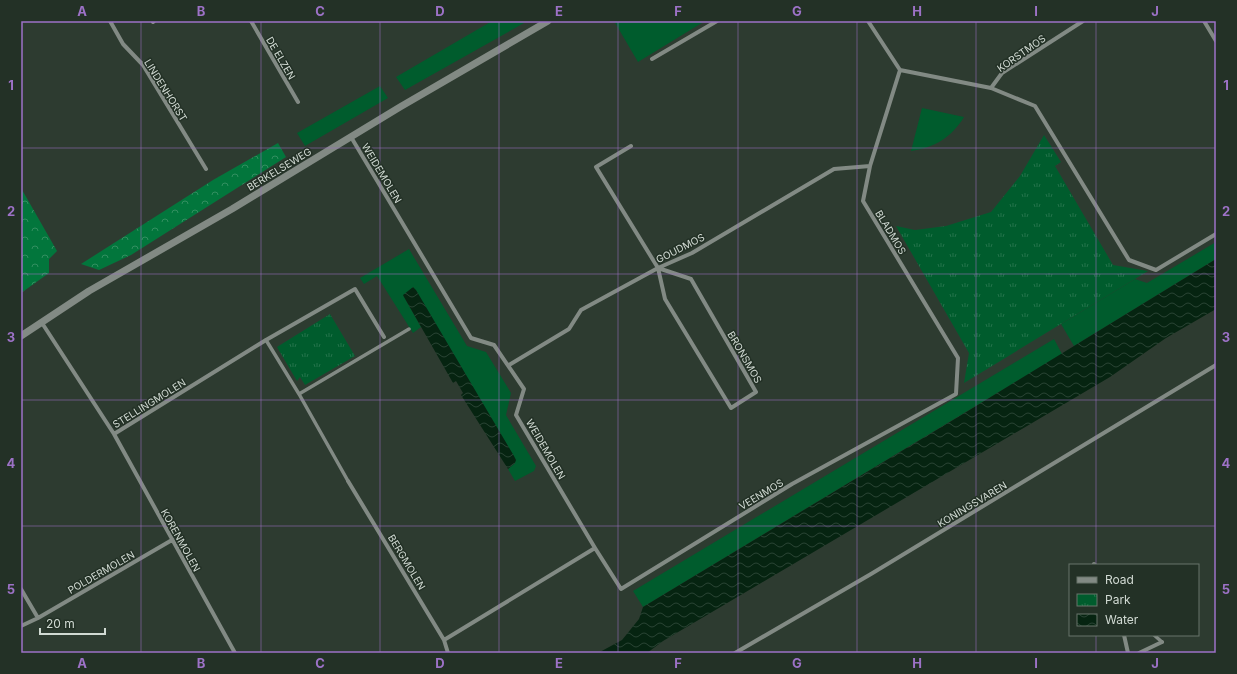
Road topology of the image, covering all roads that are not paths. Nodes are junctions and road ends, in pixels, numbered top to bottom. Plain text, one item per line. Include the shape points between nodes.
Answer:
1 (110, 21) edge
2 (251, 21) edge
3 (548, 21) edge
4 (716, 21) edge
5 (868, 21) edge
6 (1083, 21) edge
7 (1204, 21) edge
8 (1216, 40) edge
9 (652, 59) dead end
10 (900, 70) junction
11 (991, 88) junction
12 (298, 102) dead end
13 (352, 137) junction
14 (631, 146) dead end
15 (870, 166) junction
16 (206, 169) dead end
17 (1216, 234) edge
18 (658, 268) junction
19 (42, 323) junction
20 (409, 329) dead end
21 (21, 336) edge
22 (384, 337) dead end
23 (266, 340) junction
24 (509, 365) junction
25 (1216, 365) edge
26 (299, 394) junction
27 (956, 394) joint
28 (114, 434) junction
29 (348, 481) joint
30 (172, 540) junction
31 (594, 548) junction
32 (21, 589) edge
33 (38, 618) junction
34 (21, 626) edge
35 (1124, 636) edge
36 (1155, 636) edge
37 (444, 640) junction
38 (1162, 642) joint
39 (234, 653) edge
40 (448, 653) edge
41 (734, 653) edge
42 (1128, 653) edge
43 (1139, 653) edge

1 - 16 street, LINDENHORST via 123,44 142,66
2 - 12 street, DE ELZEN
3 - 13 street, BERKELSEWEG
4 - 9 street
5 - 10 street
6 - 11 street, KORSTMOS via 1002,74
7 - 8 street
10 - 11 street
10 - 15 street, BLADMOS
11 - 17 street via 1035,106 1129,260 1156,270
13 - 19 street, BERKELSEWEG via 89,291
13 - 24 street, WEIDEMOLEN via 471,338 494,345
14 - 18 street, BRONSMOS via 596,167
15 - 18 street, GOUDMOS via 834,169 692,253
15 - 27 street, BLADMOS via 863,201 958,358
18 - 18 street, BRONSMOS via 665,299 731,408 743,402 756,392 691,279
18 - 24 street, GOUDMOS via 581,310 569,328
19 - 21 street, BERKELSEWEG
19 - 28 street, STELLINGMOLEN
20 - 26 street
22 - 23 street, STELLINGMOLEN via 355,289
23 - 26 street
23 - 28 street, STELLINGMOLEN
24 - 31 street, WEIDEMOLEN via 524,390 516,415
25 - 41 street, KONINGSVAREN via 871,574
26 - 29 street
27 - 31 street, VEENMOS via 792,484 620,589
28 - 30 street, KORENMOLEN
29 - 37 street, BERGMOLEN
30 - 33 street, POLDERMOLEN
30 - 39 street, KORENMOLEN
31 - 37 street
32 - 33 street
33 - 34 street, POLDERMOLEN
35 - 42 street
36 - 38 street
37 - 40 street, BERGMOLEN
38 - 43 street

